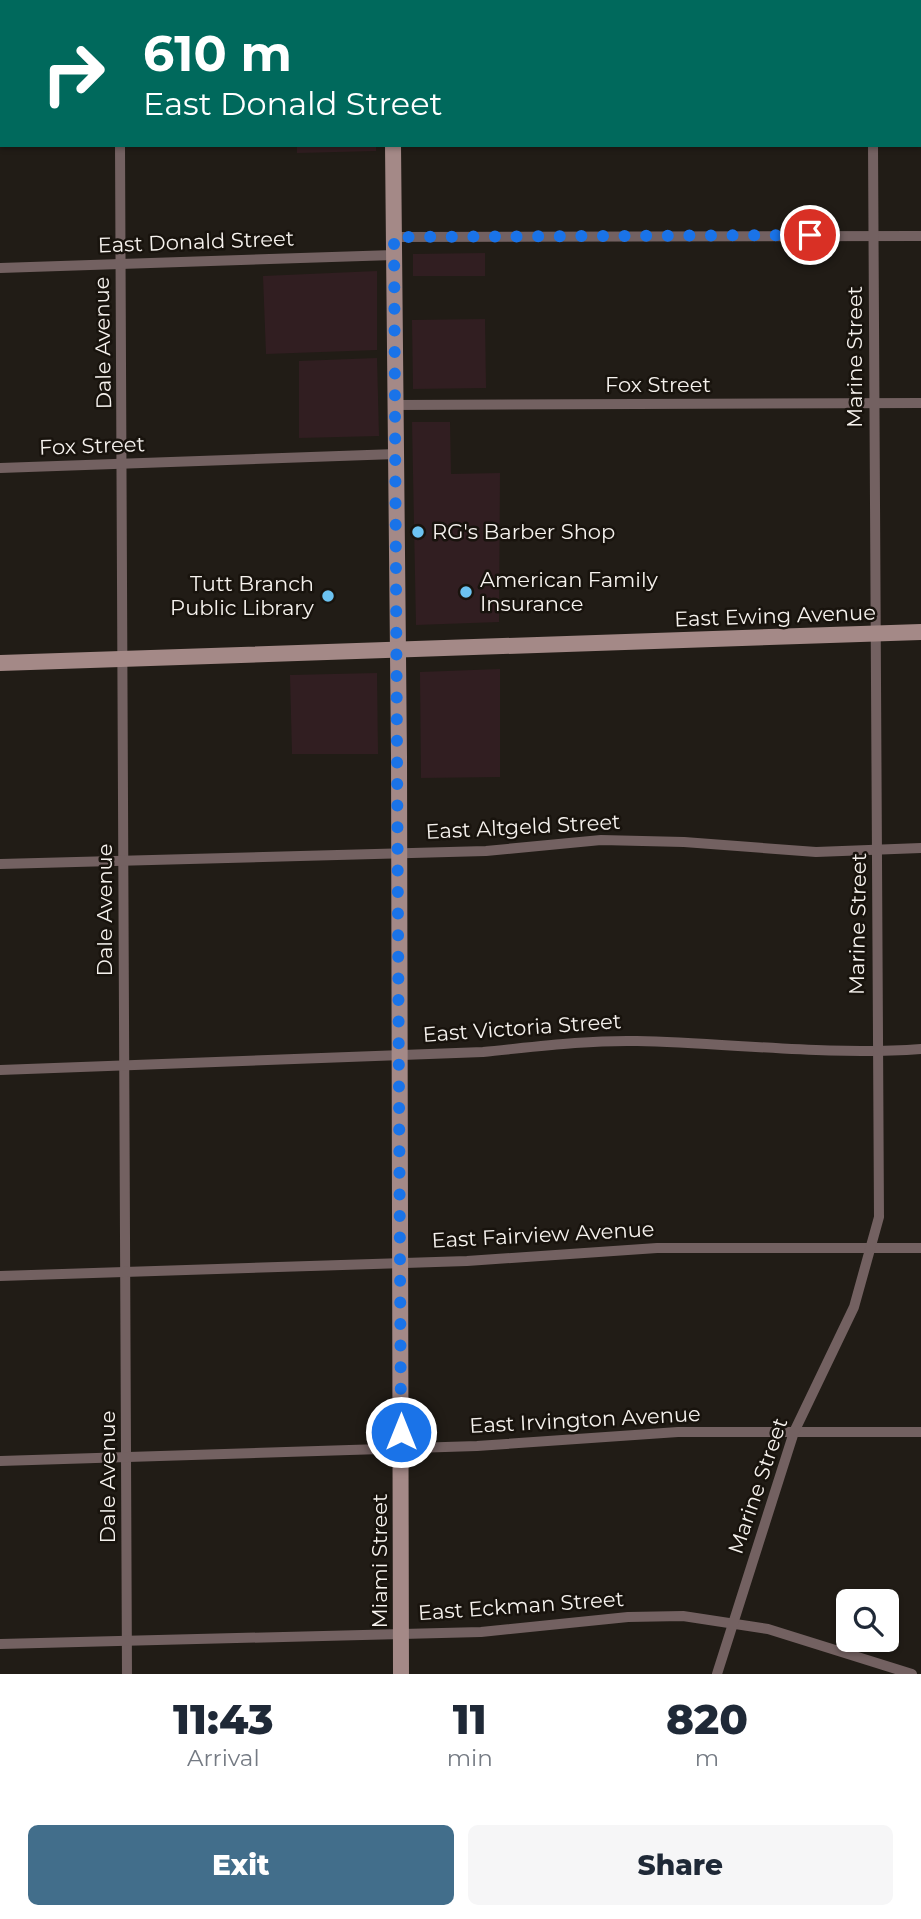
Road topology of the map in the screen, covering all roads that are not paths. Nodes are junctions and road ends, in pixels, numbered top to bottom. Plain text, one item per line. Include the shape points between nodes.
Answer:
1 (120, 147) edge
2 (393, 147) edge
3 (873, 147) edge
4 (874, 236) junction
5 (921, 236) edge
6 (394, 237) junction
7 (394, 255) junction
8 (121, 263) junction
9 (0, 268) edge
10 (921, 403) edge
11 (874, 404) junction
12 (396, 405) junction
13 (396, 454) junction
14 (123, 464) junction
15 (0, 468) edge
16 (921, 632) edge
17 (876, 634) junction
18 (398, 649) junction
19 (124, 658) junction
20 (0, 663) edge
21 (921, 848) edge
22 (878, 851) junction
23 (399, 852) junction
24 (124, 860) junction
25 (0, 864) edge
26 (921, 1049) edge
27 (876, 1051) junction
28 (399, 1055) junction
29 (125, 1065) junction
30 (0, 1070) edge
31 (871, 1248) junction
32 (921, 1248) edge
33 (401, 1261) junction
34 (126, 1271) junction
35 (0, 1276) edge
36 (794, 1432) junction
37 (921, 1432) edge
38 (401, 1448) junction
39 (127, 1457) junction
40 (0, 1461) edge
41 (734, 1622) junction
42 (401, 1634) junction
43 (127, 1640) junction
44 (0, 1644) edge
45 (127, 1674) edge
46 (401, 1674) edge
47 (717, 1674) edge
48 (912, 1674) edge

1 - 8 street, Dale Avenue
2 - 6 street, Miami Street
3 - 4 street, Marine Street
4 - 5 street
4 - 6 street
4 - 11 street, Marine Street
6 - 7 street, Miami Street
7 - 8 street, East Donald Street
7 - 12 street, Miami Street
8 - 9 street, East Donald Street
8 - 14 street, Dale Avenue
10 - 11 street, Fox Street
11 - 12 street, Fox Street
11 - 17 street, Marine Street
12 - 13 street, Miami Street
13 - 14 street, Fox Street
13 - 18 street, Miami Street
14 - 15 street, Fox Street
14 - 19 street, Dale Avenue
16 - 17 street, East Ewing Avenue
17 - 18 street, East Ewing Avenue
17 - 22 street, Marine Street
18 - 19 street, East Ewing Avenue
18 - 23 street, Miami Street
19 - 20 street, East Ewing Avenue
19 - 24 street, Dale Avenue
21 - 22 street, East Altgeld Street
22 - 23 street, East Altgeld Street via 792,851 629,840
22 - 27 street, Marine Street
23 - 24 street, East Altgeld Street
23 - 28 street, Miami Street
24 - 25 street, East Altgeld Street
24 - 29 street, Dale Avenue
26 - 27 street, East Victoria Street
27 - 28 street, East Victoria Street via 635,1041
27 - 31 street, Marine Street via 879,1217
28 - 29 street, East Victoria Street
28 - 33 street, Miami Street
29 - 30 street, East Victoria Street
29 - 34 street, Dale Avenue
31 - 32 street, East Fairview Avenue
31 - 33 street, East Fairview Avenue via 657,1248
31 - 36 street, Marine Street via 854,1307
33 - 34 street, East Fairview Avenue
33 - 38 street, Miami Street
34 - 35 street, East Fairview Avenue
34 - 39 street, Dale Avenue
36 - 37 street, East Irvington Avenue
36 - 38 street, East Irvington Avenue via 623,1434
36 - 41 street, Marine Street
38 - 39 street, East Irvington Avenue
38 - 42 street, Miami Street
39 - 40 street, East Irvington Avenue
39 - 43 street, Dale Avenue
41 - 42 street, East Eckman Street via 682,1616 628,1617 481,1632
41 - 47 street, Marine Street
41 - 48 street, East Eckman Street
42 - 43 street, East Eckman Street
42 - 46 street, Miami Street
43 - 44 street, East Eckman Street
43 - 45 street, Dale Avenue

